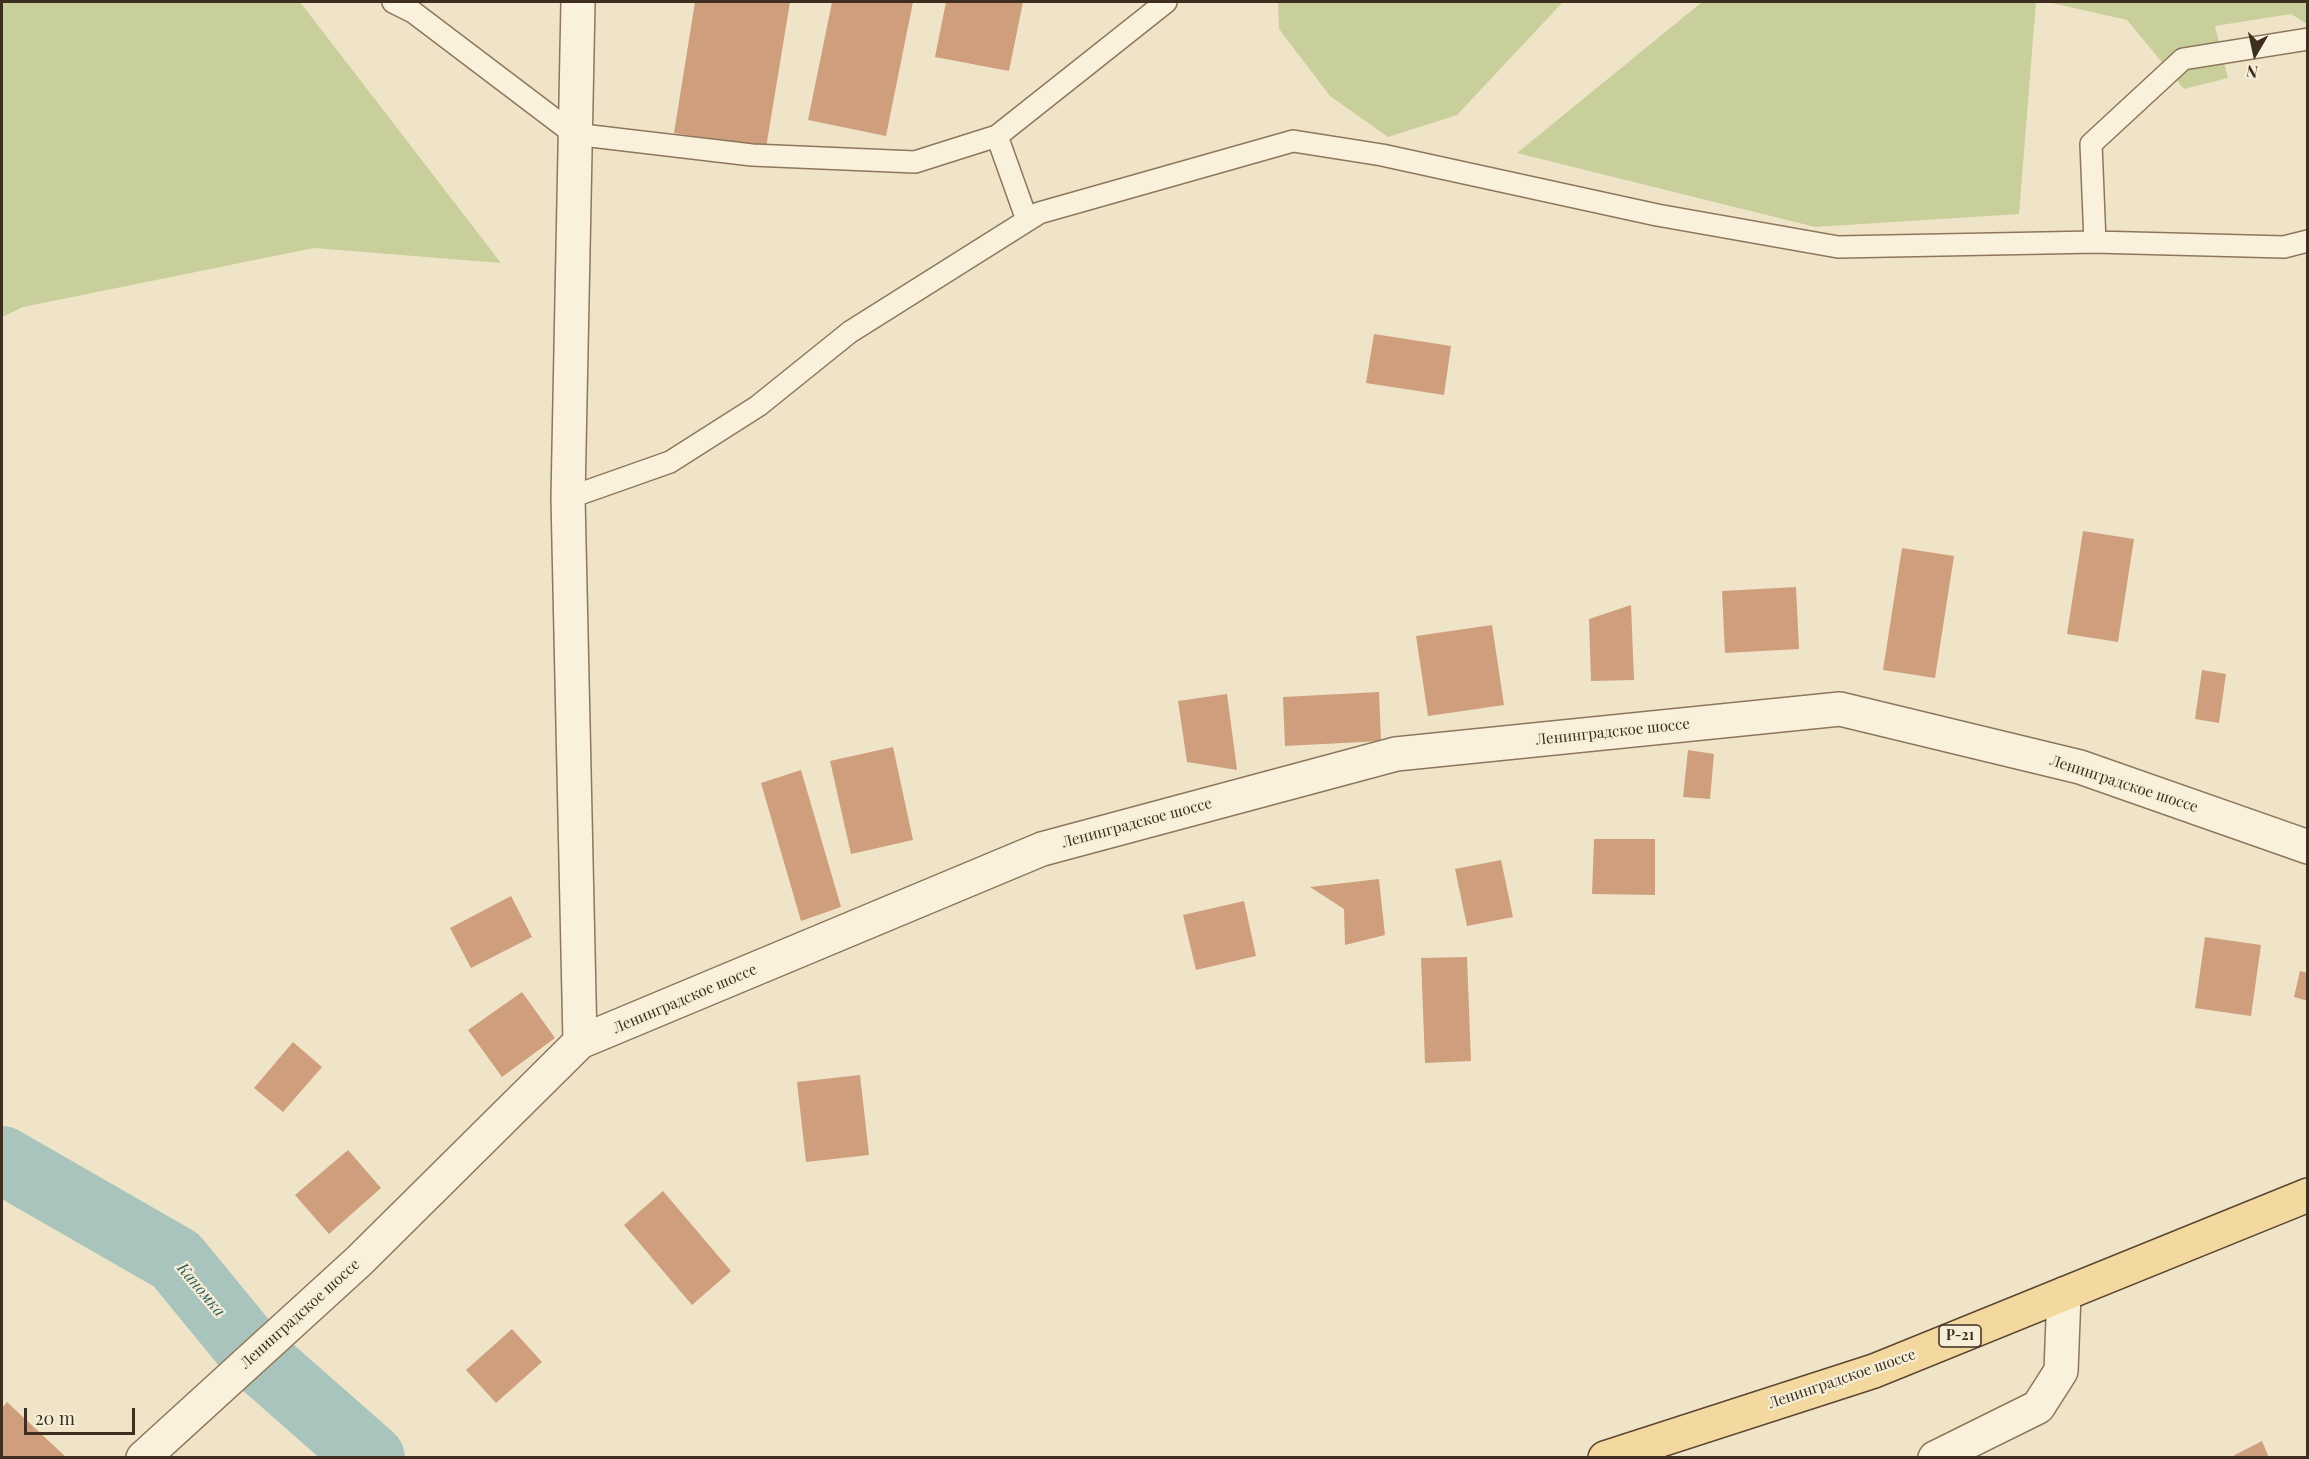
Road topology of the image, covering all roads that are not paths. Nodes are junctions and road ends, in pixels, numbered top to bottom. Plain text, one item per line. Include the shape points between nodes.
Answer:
1 (393, 2) edge
2 (578, 2) edge
3 (1166, 2) edge
4 (2307, 39) edge
5 (574, 134) junction
6 (997, 136) junction
7 (1027, 220) junction
8 (2095, 242) junction
9 (2307, 242) edge
10 (568, 498) junction
11 (2307, 847) edge
12 (580, 1042) junction
13 (2301, 1204) edge
14 (2064, 1294) junction
15 (143, 1458) edge
16 (1605, 1458) edge
17 (1935, 1458) edge

1 - 5 lane via 413,12
2 - 5 street
3 - 6 lane
4 - 8 lane via 2183,59 2091,144
5 - 6 lane via 752,155 915,162
5 - 10 street
6 - 7 lane
7 - 8 lane via 1039,213 1293,141 1382,154 1657,215 1838,248
7 - 10 lane via 850,332 758,406 670,462
8 - 9 lane via 2284,247
10 - 12 street
11 - 12 street, Ленинградское шоссе via 2080,767 1840,709 1396,754 1042,849
12 - 15 street, Ленинградское шоссе via 358,1261
13 - 14 main road, Ленинградское шоссе / Р-21
14 - 16 main road, Ленинградское шоссе / Р-21 via 1874,1371
14 - 17 street via 2061,1371 2038,1407

